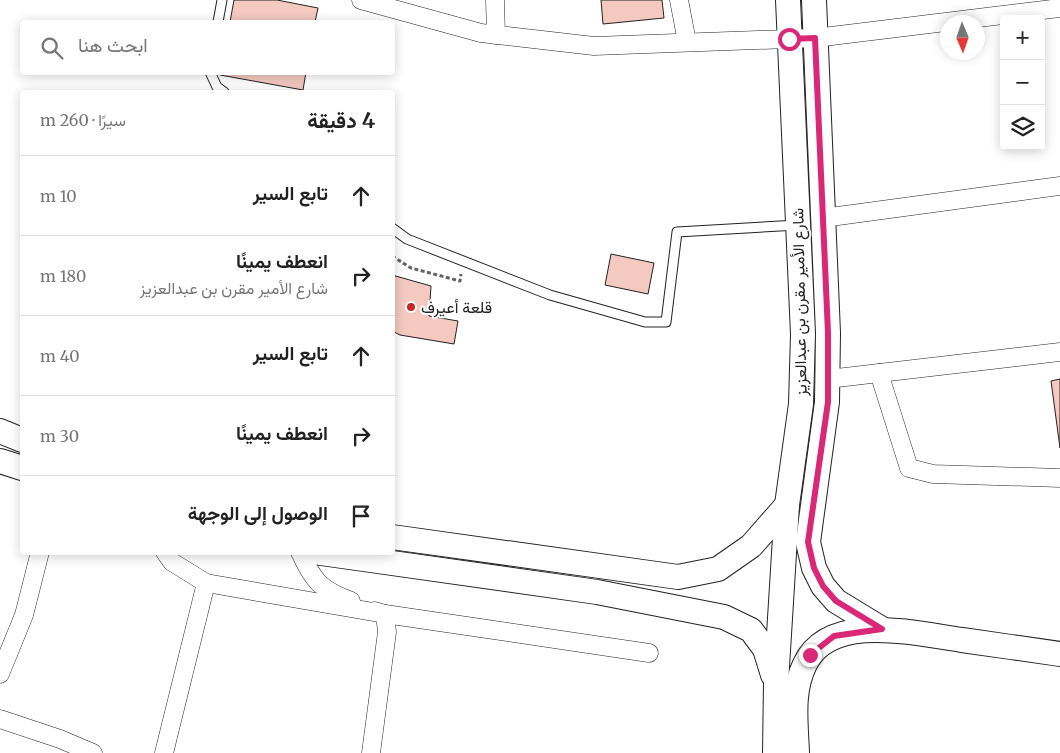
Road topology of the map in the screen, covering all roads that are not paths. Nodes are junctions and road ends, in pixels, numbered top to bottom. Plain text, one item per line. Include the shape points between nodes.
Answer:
1 (222, 0) edge
2 (361, 0) edge
3 (495, 0) edge
4 (679, 0) edge
5 (788, 0) edge
6 (814, 0) edge
7 (1060, 8) edge
8 (218, 20) edge
9 (496, 35) junction
10 (815, 38) junction
11 (789, 39) junction
12 (687, 42) junction
13 (211, 75) edge
14 (221, 90) edge
15 (1060, 186) edge
16 (823, 218) junction
17 (798, 225) junction
18 (395, 230) edge
19 (1060, 352) edge
20 (879, 373) junction
21 (828, 379) junction
22 (0, 432) edge
23 (20, 439) edge
24 (0, 461) edge
25 (20, 467) edge
26 (1060, 478) edge
27 (787, 505) junction
28 (395, 537) edge
29 (39, 555) edge
30 (167, 555) edge
31 (301, 555) edge
32 (335, 555) edge
33 (206, 583) junction
34 (385, 614) junction
35 (882, 629) junction
36 (649, 652) dead end
37 (1060, 654) edge
38 (0, 674) edge
39 (776, 683) junction
40 (0, 719) edge
41 (59, 746) edge
42 (93, 753) edge
43 (164, 753) edge
44 (371, 753) edge
45 (775, 753) edge
46 (797, 753) edge

1 - 8 lane
2 - 9 street
3 - 9 street
4 - 12 street
5 - 11 street, شارع الأمير مقرن بن عبدالعزيز
6 - 10 street, شارع الأمير مقرن بن عبدالعزيز
7 - 10 street
9 - 12 street via 594,46
10 - 11 street
10 - 16 street, شارع الأمير مقرن بن عبدالعزيز
11 - 12 street
11 - 17 street, شارع الأمير مقرن بن عبدالعزيز
13 - 14 lane
15 - 16 street
16 - 21 street, شارع الأمير مقرن بن عبدالعزيز
17 - 18 lane via 677,232 666,322 645,322 550,296 407,239
17 - 27 street, شارع الأمير مقرن بن عبدالعزيز via 803,334 801,404
19 - 20 street
20 - 21 street
20 - 26 street via 908,468 933,474
21 - 35 street, شارع الأمير مقرن بن عبدالعزيز via 828,402 808,542 814,568 823,586 836,601
22 - 23 street
24 - 25 street
27 - 28 street via 751,546 718,569 678,576
27 - 39 street, شارع الأمير مقرن بن عبدالعزيز
29 - 38 street via 24,615
30 - 33 street via 172,562
31 - 34 street via 311,577 334,595
32 - 39 street via 596,592 724,617 751,630 765,648
33 - 34 street
33 - 43 street
34 - 36 street
34 - 44 street via 387,632
35 - 37 street
35 - 46 street via 834,636 817,648 805,663 795,696
39 - 45 street, شارع الأمير مقرن بن عبدالعزيز
40 - 41 street
41 - 42 street

